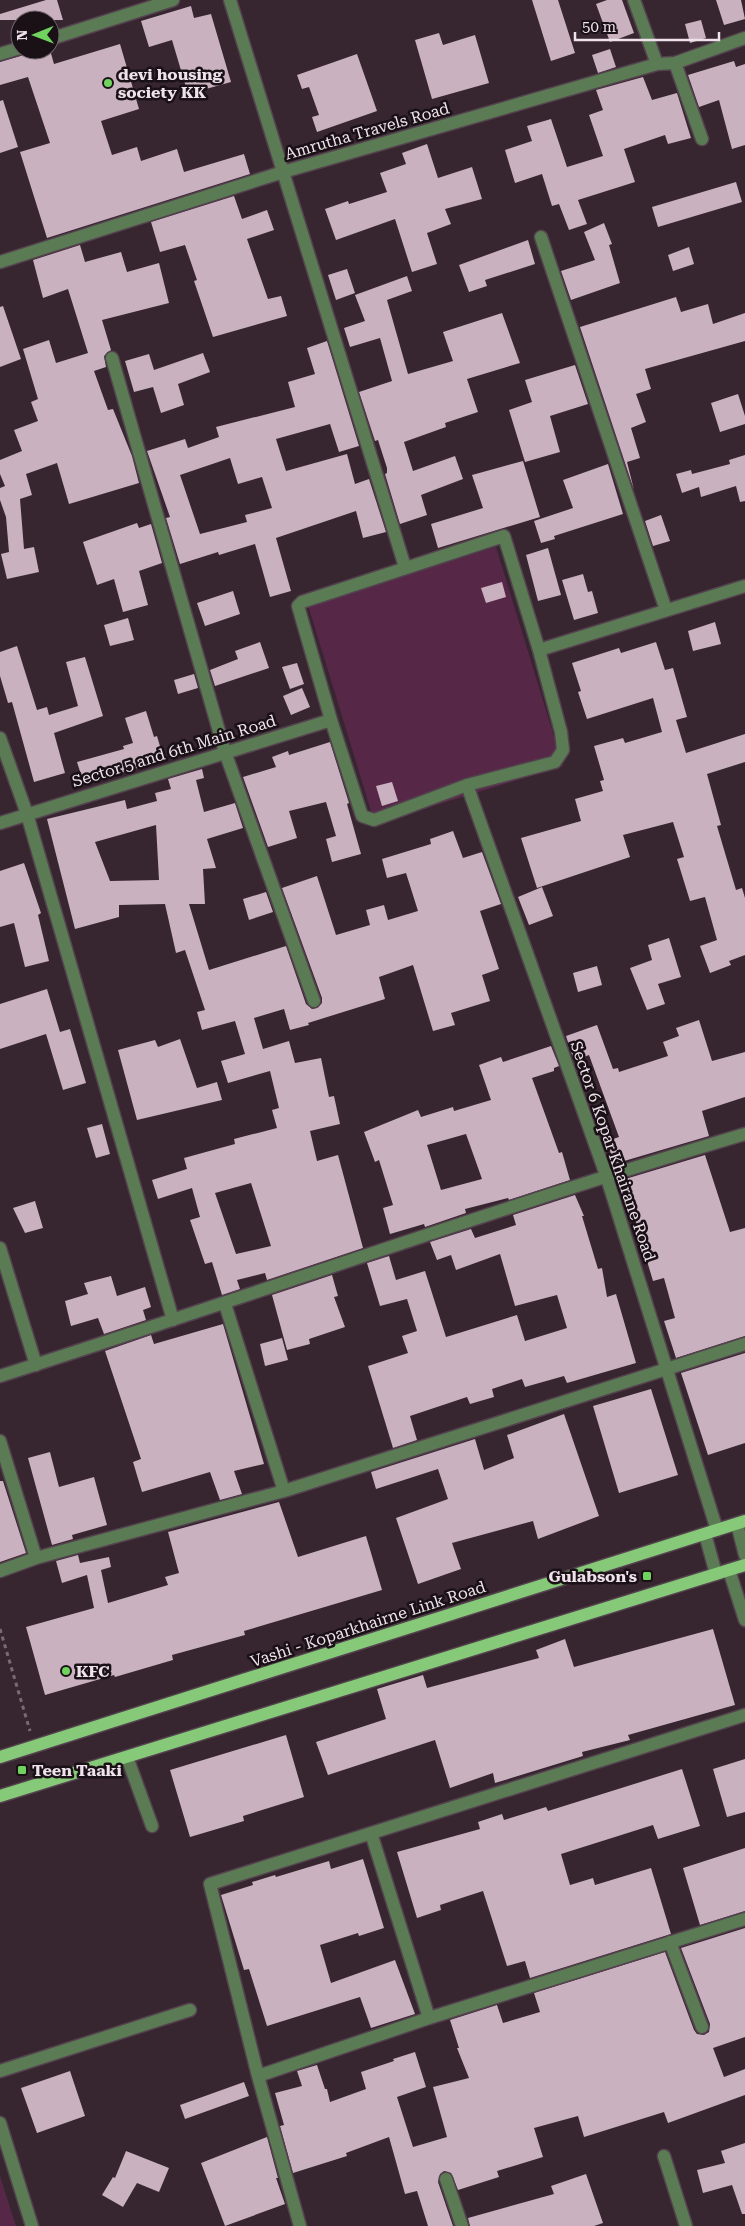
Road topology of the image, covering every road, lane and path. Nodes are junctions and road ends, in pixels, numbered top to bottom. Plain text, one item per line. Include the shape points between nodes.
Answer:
1 (173, 0) edge
2 (230, 0) edge
3 (634, 0) edge
4 (60, 36) edge
5 (745, 38) edge
6 (676, 63) junction
7 (657, 64) junction
8 (702, 139) dead end
9 (283, 172) junction
10 (541, 237) dead end
11 (0, 262) edge
12 (112, 358) dead end
13 (405, 567) junction
14 (745, 586) edge
15 (666, 610) junction
16 (539, 650) junction
17 (331, 720) junction
18 (0, 738) edge
19 (225, 752) junction
20 (467, 785) junction
21 (27, 814) junction
22 (0, 823) edge
23 (314, 1001) dead end
24 (745, 1134) edge
25 (606, 1175) junction
26 (0, 1248) edge
27 (225, 1304) junction
28 (173, 1320) junction
29 (745, 1344) edge
30 (36, 1365) junction
31 (668, 1368) junction
32 (0, 1376) edge
33 (0, 1441) edge
34 (284, 1490) junction
35 (741, 1523) edge
36 (711, 1532) junction
37 (745, 1555) edge
38 (36, 1558) junction
39 (745, 1565) edge
40 (729, 1570) junction
41 (0, 1571) edge
42 (716, 1574) junction
43 (745, 1620) edge
44 (0, 1629) edge
45 (745, 1714) edge
46 (35, 1746) junction
47 (0, 1757) edge
48 (127, 1757) junction
49 (0, 1796) edge
50 (152, 1826) dead end
51 (371, 1833) junction
52 (745, 1919) edge
53 (670, 1942) junction
54 (190, 2010) dead end
55 (429, 2018) junction
56 (702, 2027) dead end
57 (0, 2071) edge
58 (258, 2076) junction
59 (0, 2123) edge
60 (664, 2156) dead end
61 (446, 2179) dead end
62 (32, 2226) edge
63 (300, 2226) edge
64 (462, 2226) edge
65 (686, 2226) edge

1 - 4 street
2 - 9 street
3 - 7 street
5 - 6 street, Amrutha Travels Road
6 - 7 street, Amrutha Travels Road
6 - 8 street
7 - 9 street, Amrutha Travels Road
9 - 11 street, Amrutha Travels Road
9 - 13 street
10 - 15 street
12 - 19 street
13 - 16 street via 504,536
13 - 17 street via 298,606
14 - 15 street
15 - 16 street
16 - 20 street via 563,750 555,762
17 - 19 street, Sector 5 and 6th Main Road
17 - 20 street via 362,816 367,819 374,820
18 - 21 street
19 - 21 street, Sector 5 and 6th Main Road
19 - 23 street
20 - 25 street, Sector 6 Kopar Khairane Road
21 - 22 street, Sector 5 and 6th Main Road
21 - 28 street
24 - 25 street
25 - 27 street
25 - 31 street, Sector 6 Kopar Khairane Road
26 - 30 street
27 - 28 street
27 - 34 street
28 - 30 street
29 - 31 street
30 - 32 street
31 - 34 street
31 - 36 street, Sector 6 Kopar Khairane Road
33 - 38 street
34 - 38 street
35 - 36 main road, Vashi - Koparkhairne Link Road
35 - 37 street
36 - 42 street, Sector 6 Kopar Khairane Road
36 - 46 main road, Vashi - Koparkhairne Link Road
38 - 41 street
39 - 40 main road
40 - 42 main road
40 - 43 street
42 - 48 main road
44 - 46 path
45 - 51 street
46 - 47 main road, Vashi - Koparkhairne Link Road
48 - 49 main road
48 - 50 street
51 - 55 street
51 - 58 street via 210,1884
52 - 53 street
53 - 55 street
53 - 56 street
54 - 57 street
55 - 58 street
58 - 63 street
59 - 62 street
60 - 65 street
61 - 64 street

